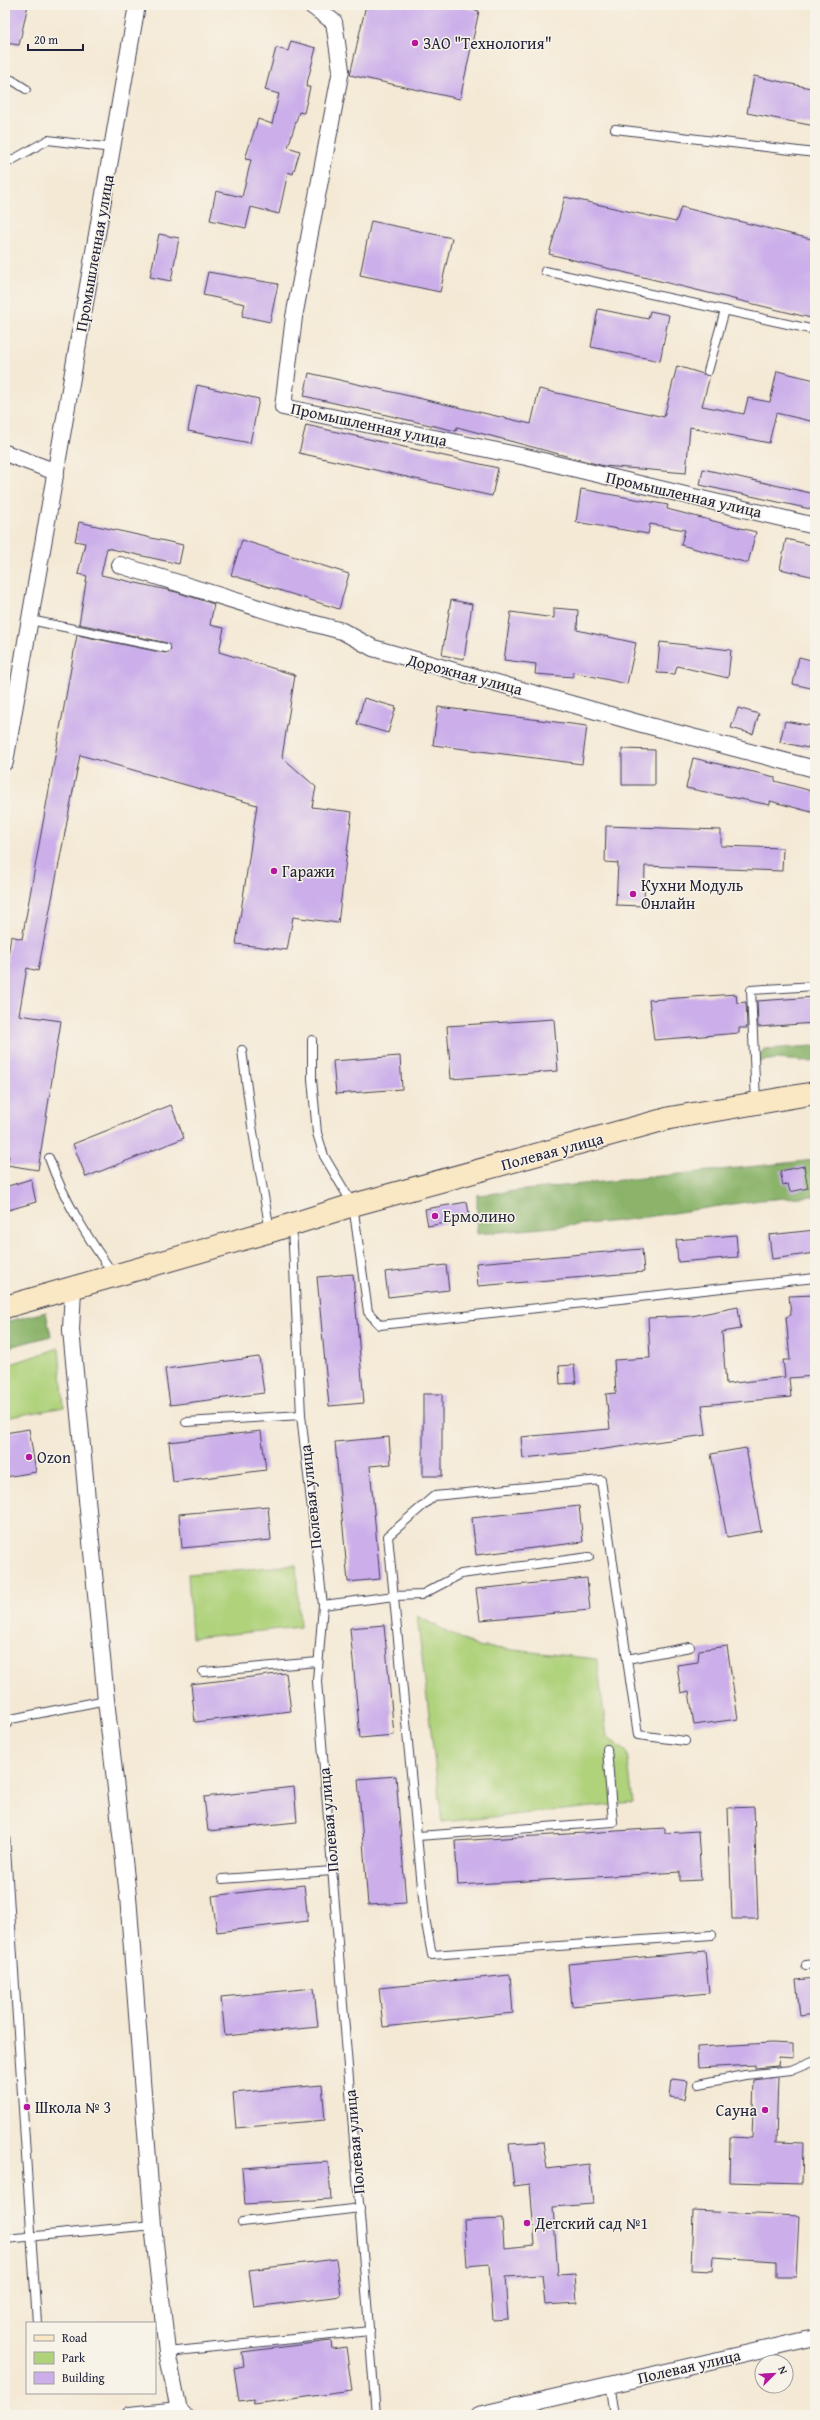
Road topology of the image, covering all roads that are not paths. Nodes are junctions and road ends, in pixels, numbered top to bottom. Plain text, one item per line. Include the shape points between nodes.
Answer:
1 (137, 5) edge
2 (311, 5) edge
3 (5, 80) edge
4 (26, 89) dead end
5 (615, 129) dead end
6 (112, 148) junction
7 (815, 153) edge
8 (5, 164) edge
9 (545, 271) dead end
10 (725, 310) junction
11 (815, 330) edge
12 (708, 370) dead end
13 (5, 453) edge
14 (56, 472) junction
15 (815, 526) edge
16 (120, 565) dead end
17 (30, 620) junction
18 (166, 648) dead end
19 (5, 762) edge
20 (815, 769) edge
21 (815, 986) edge
22 (312, 1040) dead end
23 (242, 1050) dead end
24 (815, 1093) edge
25 (756, 1102) junction
26 (49, 1158) dead end
27 (353, 1205) junction
28 (292, 1224) junction
29 (270, 1232) junction
30 (115, 1276) junction
31 (815, 1278) edge
32 (73, 1289) junction
33 (5, 1307) edge
34 (301, 1415) junction
35 (186, 1422) dead end
36 (589, 1556) dead end
37 (396, 1596) junction
38 (322, 1605) junction
39 (690, 1647) dead end
40 (627, 1659) junction
41 (318, 1662) junction
42 (203, 1672) dead end
43 (106, 1700) junction
44 (5, 1726) edge
45 (685, 1741) dead end
46 (607, 1749) dead end
47 (5, 1834) edge
48 (418, 1836) junction
49 (332, 1871) junction
50 (222, 1879) dead end
51 (712, 1935) dead end
52 (815, 1964) edge
53 (806, 1965) dead end
54 (815, 2060) edge
55 (699, 2084) dead end
56 (360, 2208) junction
57 (242, 2222) dead end
58 (153, 2225) junction
59 (31, 2236) junction
60 (5, 2239) edge
61 (37, 2322) edge
62 (370, 2331) junction
63 (815, 2338) edge
64 (168, 2352) junction
65 (610, 2384) junction
66 (182, 2412) edge
67 (130, 2415) edge
68 (376, 2415) edge
69 (478, 2415) edge
70 (615, 2415) edge

1 - 6 street, Промышленная улица
2 - 15 street, Промышленная улица via 334,22 341,70 294,317 283,407 526,457
3 - 4 lane via 12,80
5 - 7 lane
6 - 8 lane via 48,140
6 - 14 street, Промышленная улица
9 - 10 lane
10 - 11 lane
10 - 12 lane
13 - 14 street
14 - 17 street, Промышленная улица
16 - 20 street, Дорожная улица via 342,631 373,648 642,724
17 - 18 lane
17 - 19 street
21 - 25 lane via 751,990
22 - 27 lane via 312,1079 317,1133 324,1156
23 - 29 lane
24 - 25 main road, Полевая улица
25 - 27 main road, Полевая улица via 670,1118
26 - 30 lane via 59,1186 87,1236
27 - 28 main road, Полевая улица
27 - 31 lane via 368,1312 380,1325
28 - 29 main road, Полевая улица
28 - 34 lane, Полевая улица
29 - 30 main road, Полевая улица
30 - 32 main road, Полевая улица
32 - 33 main road, Полевая улица
32 - 43 street via 71,1330
34 - 35 lane
34 - 38 lane, Полевая улица
36 - 37 lane via 461,1574 421,1595
37 - 38 lane
37 - 40 lane via 388,1536 434,1496 601,1480
37 - 48 lane
38 - 41 lane, Полевая улица
39 - 40 lane
40 - 45 lane via 638,1735
41 - 42 lane
41 - 49 lane, Полевая улица via 316,1681
43 - 44 lane via 11,1719
43 - 58 street via 128,1896
46 - 48 lane via 613,1822
47 - 59 lane
48 - 51 lane via 425,1918 432,1955
49 - 50 lane
49 - 56 lane, Полевая улица
52 - 53 lane
54 - 55 lane via 791,2070 745,2074
56 - 57 lane
56 - 62 lane, Полевая улица
58 - 59 lane
58 - 64 street
59 - 60 lane
59 - 61 lane
62 - 64 lane
62 - 68 lane, Полевая улица
63 - 65 street, Полевая улица
64 - 66 street
65 - 69 street, Полевая улица
65 - 70 lane
66 - 67 street

